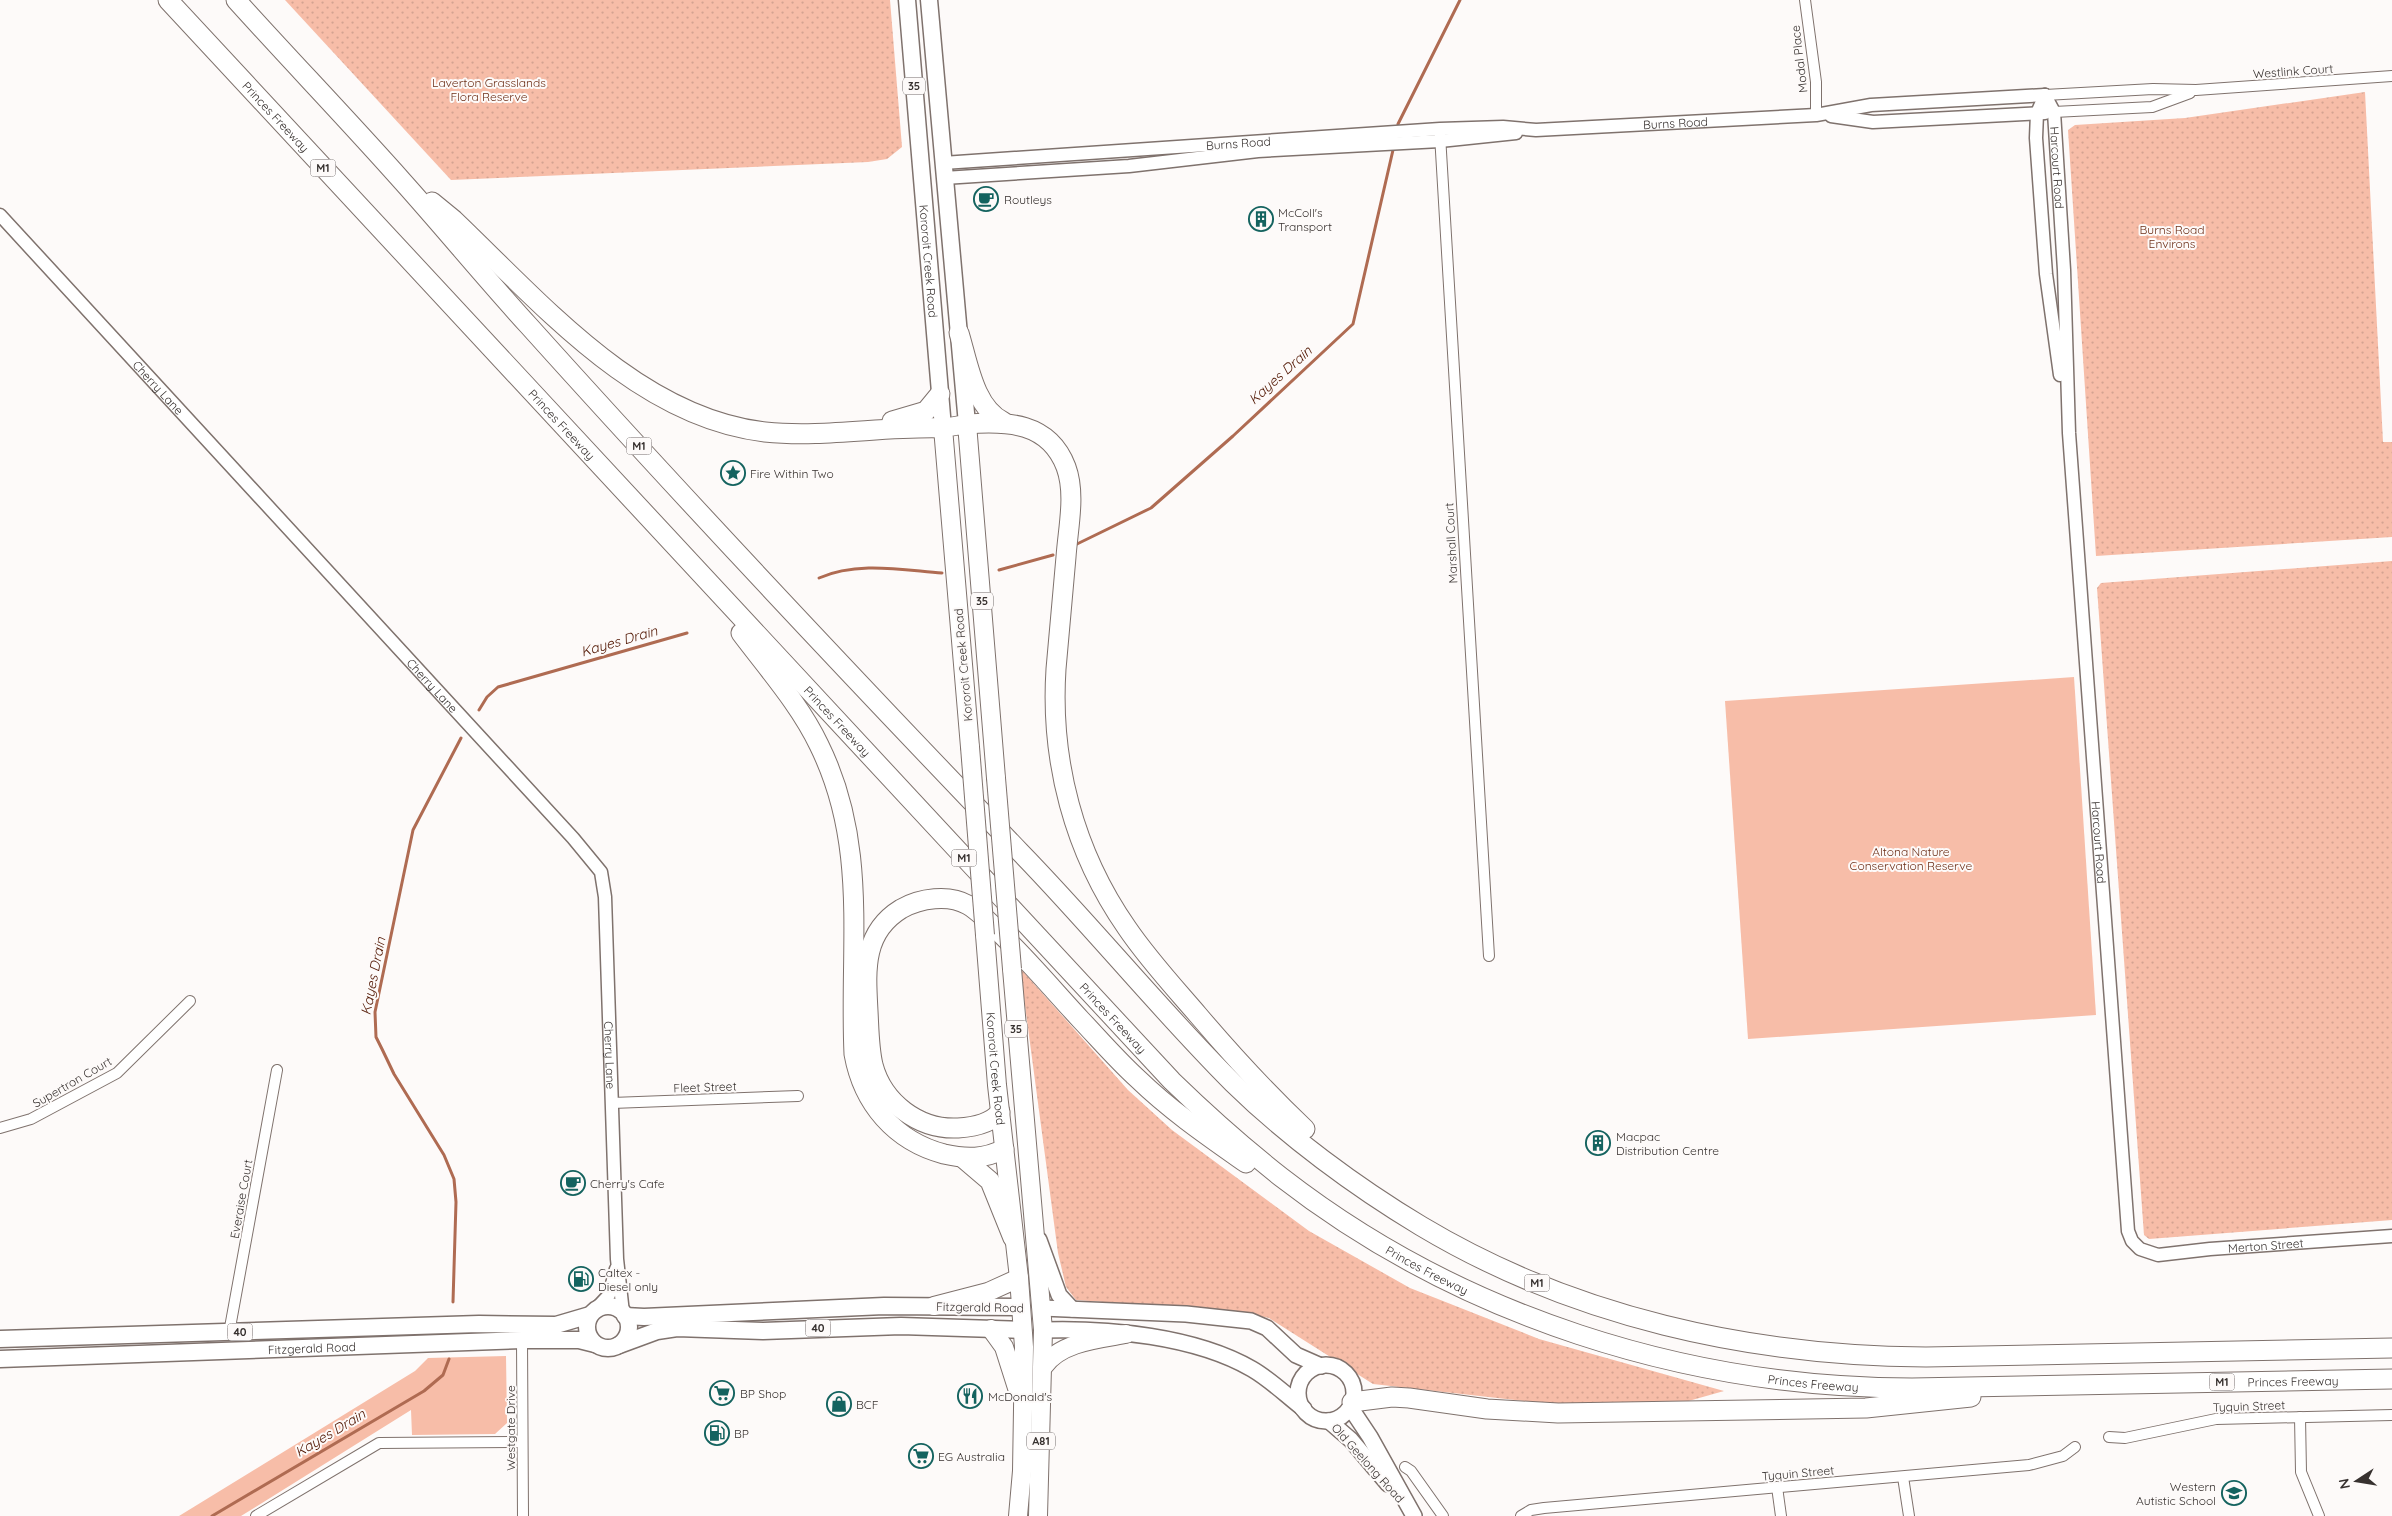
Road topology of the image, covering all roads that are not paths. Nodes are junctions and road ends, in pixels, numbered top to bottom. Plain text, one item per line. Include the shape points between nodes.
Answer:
1 (168, 0) edge
2 (236, 0) edge
3 (907, 0) edge
4 (929, 0) edge
5 (1805, 0) edge
6 (2392, 76) edge
7 (2196, 90) junction
8 (2045, 95) junction
9 (2054, 112) junction
10 (2037, 113) junction
11 (1816, 114) junction
12 (1440, 135) junction
13 (1219, 149) junction
14 (1016, 158) junction
15 (943, 170) junction
16 (922, 171) junction
17 (1011, 174) junction
18 (401, 179) junction
19 (0, 215) edge
20 (960, 333) junction
21 (479, 336) junction
22 (940, 394) junction
23 (1004, 422) junction
24 (967, 424) junction
25 (943, 428) junction
26 (857, 432) junction
27 (2069, 433) junction
28 (1488, 956) dead end
29 (190, 1001) dead end
30 (277, 1070) dead end
31 (1021, 1088) junction
32 (798, 1096) dead end
33 (612, 1103) junction
34 (1000, 1112) junction
35 (0, 1128) edge
36 (1004, 1149) junction
37 (964, 1158) junction
38 (1396, 1209) junction
39 (1035, 1229) junction
40 (2392, 1236) edge
41 (1013, 1238) junction
42 (2140, 1249) joint
43 (618, 1259) junction
44 (1430, 1272) junction
45 (1019, 1278) junction
46 (934, 1306) junction
47 (1021, 1307) junction
48 (1042, 1308) junction
49 (1072, 1309) junction
50 (592, 1313) junction
51 (624, 1314) junction
52 (991, 1330) junction
53 (1023, 1330) junction
54 (1043, 1330) junction
55 (229, 1333) junction
56 (1126, 1334) junction
57 (0, 1339) edge
58 (522, 1340) junction
59 (595, 1344) junction
60 (619, 1345) junction
61 (2392, 1348) edge
62 (0, 1359) edge
63 (1044, 1366) junction
64 (1320, 1366) junction
65 (2392, 1378) edge
66 (2052, 1386) junction
67 (1351, 1405) junction
68 (1023, 1409) junction
69 (1304, 1410) junction
70 (2392, 1415) edge
71 (2300, 1417) junction
72 (1329, 1420) junction
73 (2109, 1437) dead end
74 (522, 1442) junction
75 (2075, 1447) dead end
76 (1405, 1467) dead end
77 (1903, 1477) junction
78 (1777, 1487) junction
79 (1410, 1511) edge
80 (256, 1516) edge
81 (523, 1516) edge
82 (1018, 1516) edge
83 (1038, 1516) edge
84 (1443, 1516) edge
85 (1521, 1516) edge
86 (1781, 1516) edge
87 (1909, 1516) edge
88 (2319, 1516) edge

1 - 21 highway, Princes Freeway / M1
2 - 18 highway, M1
3 - 16 main road, Kororoit Creek Road / 35
4 - 15 main road, Kororoit Creek Road / 35
5 - 11 street, Modal Place via 1815,74
6 - 7 street, Westlink Court
7 - 8 street, Westlink Court
7 - 9 street, Westlink Court via 2152,107
8 - 9 street, Harcourt Road
8 - 10 street, Harcourt Road
8 - 11 street, Burns Road via 1871,106
9 - 10 street, Burns Road
9 - 27 street, Harcourt Road via 2064,270
10 - 11 street, Burns Road via 1873,122
10 - 27 street, Harcourt Road via 2046,274
11 - 12 street, Burns Road via 1536,130 1503,127
12 - 13 street, Burns Road via 1322,147
12 - 28 street, Marshall Court
13 - 14 street, Burns Road
13 - 17 street, Burns Road via 1129,166
14 - 15 street, Burns Road
14 - 17 street
15 - 16 main road
15 - 17 street, Burns Road
15 - 20 main road, Kororoit Creek Road / 35
16 - 22 main road, Kororoit Creek Road / 35
18 - 26 highway via 454,220 611,364 668,401 717,420 764,432
18 - 38 highway, M1 via 528,325 1237,1086 1295,1136
19 - 33 street, Cherry Lane via 594,862 604,882
20 - 23 highway via 972,378 982,399 991,414
20 - 24 main road, Kororoit Creek Road / 35
21 - 37 highway via 740,632 811,729 835,780 850,843 854,1054 860,1081 876,1109 899,1133 930,1150
21 - 44 highway, Princes Freeway / M1 via 1172,1081 1282,1178
22 - 25 main road, Kororoit Creek Road / 35
22 - 26 highway via 926,411
23 - 24 highway
23 - 38 highway via 1028,427 1049,442 1069,476 1070,504 1055,717 1063,781 1076,829 1092,868 1138,943 1254,1080
24 - 25 highway
24 - 31 highway, Kororoit Creek Road / 35, bridge
25 - 26 highway
25 - 34 highway, Kororoit Creek Road / 35, bridge
27 - 42 street, Harcourt Road via 2125,1204 2128,1231
29 - 35 street, Supertron Court via 117,1072 31,1119
30 - 55 street, Everaise Court
31 - 36 highway via 1015,1133 1010,1145
31 - 39 highway, Kororoit Creek Road / 35
32 - 33 street, Fleet Street
33 - 43 street, Cherry Lane
34 - 36 highway, Kororoit Creek Road / 35
34 - 44 highway via 991,1121 968,1127 931,1125 902,1110 887,1095 877,1076 870,1045 866,977 868,954 874,937 884,924 909,905 949,899 970,906 1025,958 1138,1080 1177,1113 1294,1194
36 - 37 highway via 984,1157
36 - 41 highway, Kororoit Creek Road / 35
37 - 41 highway via 990,1181
38 - 61 highway, M1 via 1442,1238 1494,1264 1577,1298 1690,1332 1778,1348 1837,1355 1926,1357
39 - 48 highway, Kororoit Creek Road / 35
39 - 49 main road via 1059,1295
40 - 42 street, Merton Street via 2158,1255
41 - 45 highway, Kororoit Creek Road / 35
43 - 50 street, Cherry Lane via 610,1295
43 - 51 street, Cherry Lane
44 - 66 highway, Princes Freeway / M1 via 1512,1310 1568,1331 1624,1349 1710,1369 1798,1383 1857,1387
45 - 46 highway via 988,1292
45 - 47 highway, Kororoit Creek Road / 35
46 - 47 main road, Fitzgerald Road / 40
46 - 51 main road, Fitzgerald Road / 40 via 644,1317
47 - 48 highway, Fitzgerald Road
47 - 53 highway, Kororoit Creek Road
48 - 49 main road, Fitzgerald Road
48 - 54 highway, Kororoit Creek Road
49 - 64 main road, Fitzgerald Road via 1186,1314 1251,1321 1267,1328 1296,1354
50 - 51 main road, 40 via 612,1306
50 - 55 main road, Fitzgerald Road / 40 via 556,1325 480,1324
50 - 59 main road via 588,1333
51 - 60 main road via 628,1322 627,1335
52 - 53 main road, Fitzgerald Road / 40
52 - 60 main road, Fitzgerald Road / 40 via 901,1326 763,1331 677,1328 657,1331
52 - 68 highway via 1004,1347
53 - 54 highway, Fitzgerald Road
53 - 68 highway, A81
54 - 56 main road, Fitzgerald Road
54 - 63 highway, A81
55 - 57 main road, Fitzgerald Road / 40
56 - 63 highway via 1062,1350 1051,1356
56 - 69 main road, Fitzgerald Road via 1216,1353 1252,1369
58 - 59 main road, Fitzgerald Road / 40 via 579,1340
58 - 62 main road, Fitzgerald Road / 40
58 - 74 street, Westgate Drive
59 - 60 main road, 40 via 607,1348
63 - 83 highway, A81
64 - 67 main road via 1334,1366 1346,1373 1352,1385
64 - 69 main road via 1308,1372 1300,1383 1299,1397
65 - 66 highway, Princes Freeway / M1
66 - 67 highway via 1938,1402 1825,1409 1558,1413 1488,1409 1392,1397
67 - 72 main road via 1341,1416
67 - 79 main road, Old Geelong Road
68 - 82 highway, A81
69 - 72 main road via 1315,1418
70 - 71 street, Tyquin Street
71 - 73 street, Tyquin Street via 2216,1419 2124,1438
71 - 88 street via 2301,1472
72 - 79 main road, Old Geelong Road
74 - 80 street via 379,1443
74 - 81 street, Westgate Drive
75 - 77 street, Tyquin Street via 2063,1456 2029,1465
76 - 84 street
77 - 78 street, Tyquin Street
77 - 87 street
78 - 85 street, Tyquin Street via 1544,1508
78 - 86 street

